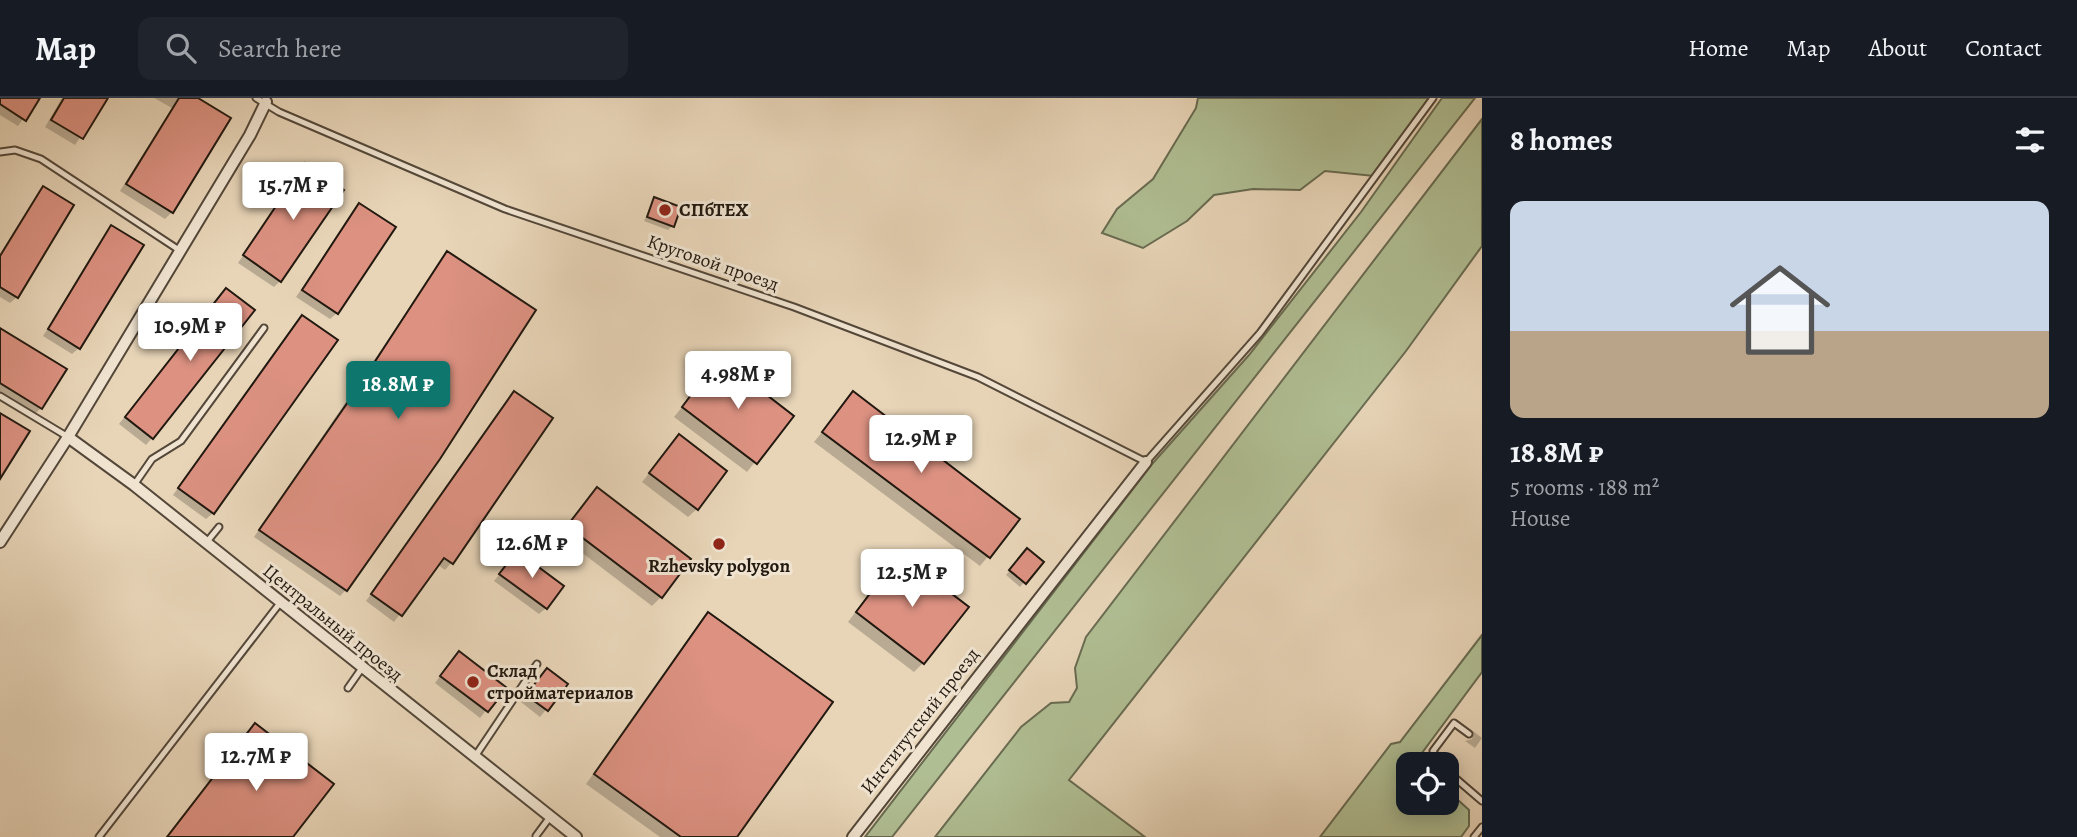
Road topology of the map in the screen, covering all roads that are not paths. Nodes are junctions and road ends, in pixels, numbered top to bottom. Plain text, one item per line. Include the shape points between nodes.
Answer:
1 (1433, 98) edge
2 (263, 99) edge
3 (0, 152) edge
4 (179, 250) junction
5 (264, 328) dead end
6 (0, 396) edge
7 (68, 437) junction
8 (1146, 462) junction
9 (134, 485) junction
10 (219, 527) dead end
11 (0, 542) edge
12 (206, 543) junction
13 (279, 603) junction
14 (537, 664) dead end
15 (362, 668) junction
16 (348, 688) dead end
17 (1469, 734) dead end
18 (1434, 752) edge
19 (474, 758) junction
20 (1459, 782) edge
21 (1482, 802) edge
22 (550, 817) junction
23 (1482, 827) edge
24 (536, 836) edge
25 (99, 837) edge
26 (576, 837) edge
27 (853, 837) edge
28 (1474, 837) edge

1 - 8 lane via 1260,333
2 - 4 street via 250,135
2 - 8 lane, Круговой проезд via 279,112 505,209 794,307 978,377
3 - 4 lane via 15,150 41,159
4 - 7 street
5 - 9 lane via 181,440 152,459
6 - 7 lane
7 - 9 street, Центральный проезд
7 - 11 street
8 - 27 street, Институтский проезд via 989,655
9 - 12 street, Центральный проезд
10 - 12 lane
12 - 13 street, Центральный проезд
13 - 15 street, Центральный проезд
13 - 25 lane
14 - 19 lane
15 - 16 lane
15 - 19 street, Центральный проезд
17 - 18 lane via 1454,723
19 - 22 street, Центральный проезд
20 - 21 lane
22 - 24 lane
22 - 26 street, Центральный проезд
23 - 28 lane

